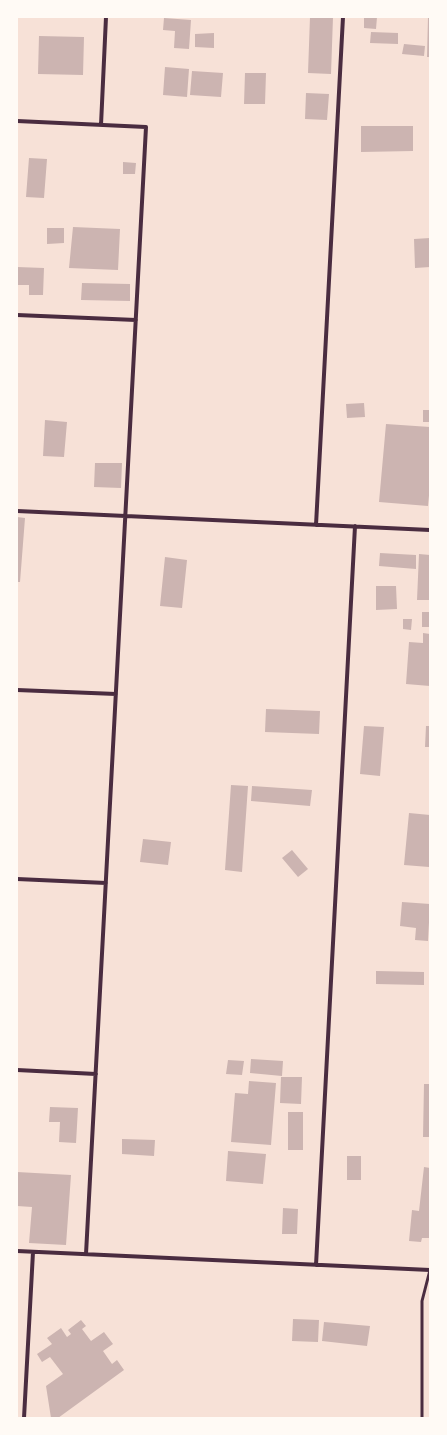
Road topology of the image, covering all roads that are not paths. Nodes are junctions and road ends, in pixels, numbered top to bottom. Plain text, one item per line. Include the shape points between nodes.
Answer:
1 (106, 17) edge
2 (344, 17) edge
3 (17, 121) edge
4 (101, 125) junction
5 (17, 315) edge
6 (136, 320) junction
7 (17, 511) edge
8 (126, 516) junction
9 (316, 525) junction
10 (354, 526) junction
11 (430, 530) edge
12 (17, 690) edge
13 (116, 694) junction
14 (17, 879) edge
15 (106, 883) junction
16 (17, 1070) edge
17 (96, 1074) junction
18 (17, 1251) edge
19 (33, 1252) junction
20 (86, 1254) junction
21 (316, 1265) junction
22 (430, 1270) edge
23 (24, 1418) edge
24 (422, 1418) edge

1 - 4 street
2 - 9 street
3 - 4 street
4 - 6 street via 146,127
5 - 6 street
6 - 8 street
7 - 8 street
8 - 9 street
8 - 13 street
9 - 10 street
10 - 11 street
10 - 21 street
12 - 13 street
13 - 15 street
14 - 15 street
15 - 17 street
16 - 17 street
17 - 20 street
18 - 19 street
19 - 20 street
19 - 23 street
20 - 21 street
21 - 22 street
22 - 24 lane via 422,1301

